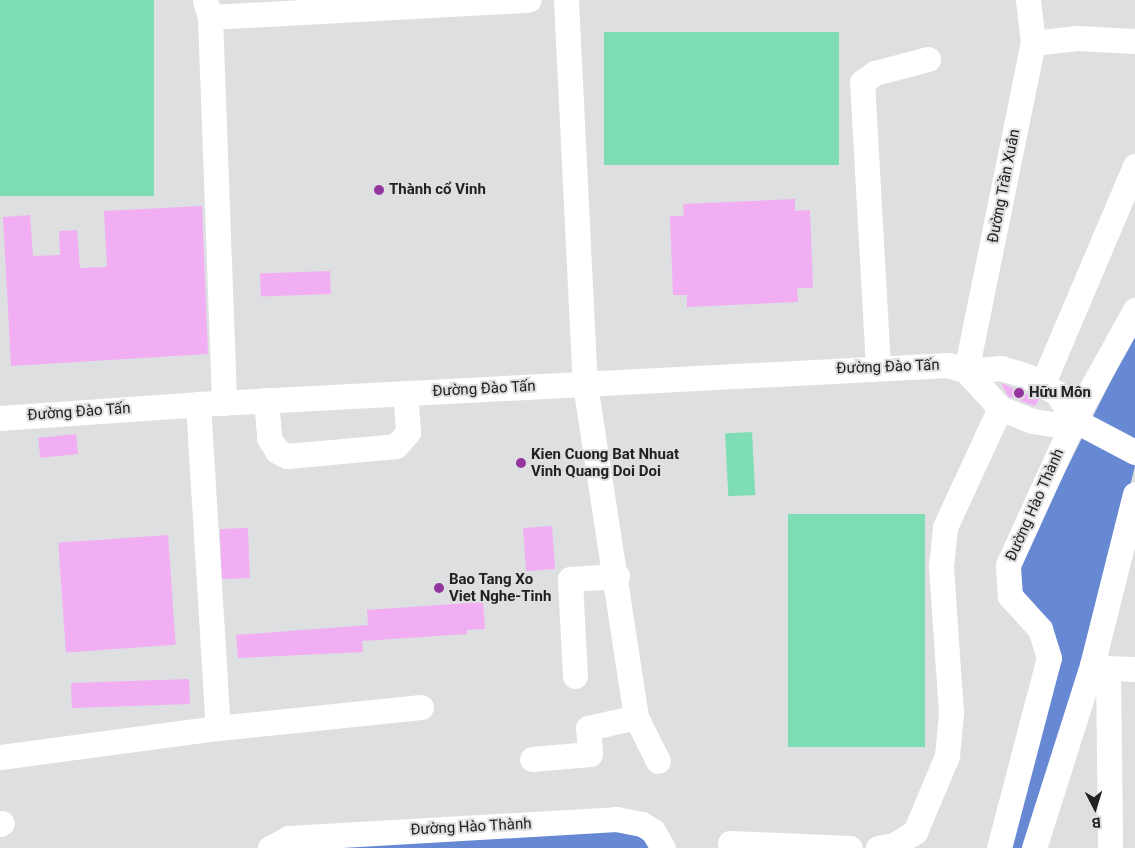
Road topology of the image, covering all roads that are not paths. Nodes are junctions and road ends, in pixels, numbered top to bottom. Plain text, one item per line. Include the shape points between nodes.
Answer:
1 (529, 0) edge
2 (566, 0) edge
3 (1028, 0) edge
4 (208, 9) edge
5 (1135, 41) edge
6 (1033, 43) junction
7 (928, 59) dead end
8 (1135, 166) edge
9 (1135, 310) edge
10 (878, 367) junction
11 (966, 371) junction
12 (585, 384) junction
13 (1042, 385) junction
14 (405, 393) junction
15 (266, 400) junction
16 (224, 403) junction
17 (198, 404) junction
18 (1000, 408) junction
19 (0, 418) edge
20 (1078, 422) junction
21 (1135, 452) edge
22 (1135, 494) edge
23 (617, 576) junction
24 (1099, 667) junction
25 (1135, 669) edge
26 (575, 676) dead end
27 (421, 707) dead end
28 (636, 717) junction
29 (218, 728) junction
30 (0, 757) edge
31 (532, 759) dead end
32 (658, 761) dead end
33 (730, 843) dead end
34 (270, 848) edge
35 (662, 848) edge
36 (850, 848) edge
37 (878, 848) edge
38 (999, 848) edge
39 (1034, 848) edge
40 (1110, 848) edge

1 - 4 street
2 - 12 street
3 - 6 street, Đường Trần Xuân
4 - 16 street
5 - 6 street via 1077,38
6 - 11 street, Đường Trần Xuân
7 - 10 street via 875,73 862,82
8 - 13 street
9 - 20 street, Đường Hào Thành
10 - 11 street, Đường Đào Tấn via 948,365
10 - 12 street, Đường Đào Tấn
11 - 13 street, Đường Đào Tấn via 1001,368
11 - 18 street
12 - 14 street, Đường Đào Tấn
12 - 23 street
13 - 20 street, Đường Đào Tấn via 1057,393
14 - 15 street, Đường Đào Tấn
14 - 15 street via 408,432 396,446 287,456 277,451 269,438
15 - 16 street, Đường Đào Tấn
16 - 17 street, Đường Đào Tấn
17 - 19 street, Đường Đào Tấn
17 - 29 street
18 - 20 street via 1033,422
18 - 37 street via 945,527 941,566 951,720 947,756 915,832 894,845
20 - 21 street, Đường Đào Tấn
20 - 38 street, Đường Hào Thành via 1006,573 1010,596 1040,629 1049,658
22 - 24 street
23 - 26 street via 570,579
23 - 28 street
24 - 25 street
24 - 39 street
24 - 40 street
27 - 29 street
28 - 31 street via 588,728 590,754
28 - 32 street
29 - 30 street
33 - 36 street
34 - 35 street, Đường Hào Thành via 289,838 616,819 642,824 653,831

